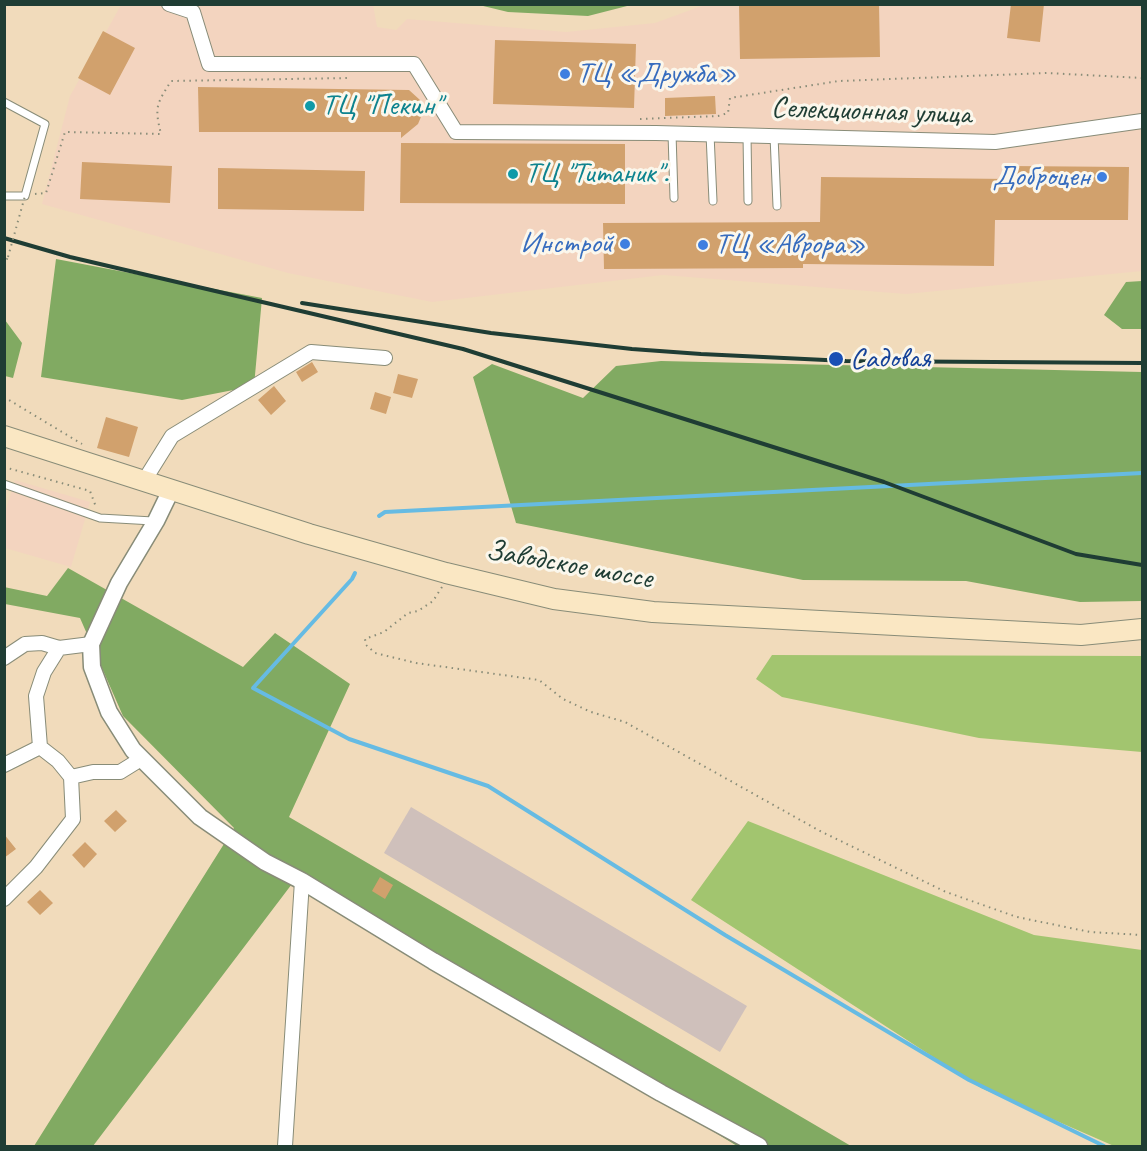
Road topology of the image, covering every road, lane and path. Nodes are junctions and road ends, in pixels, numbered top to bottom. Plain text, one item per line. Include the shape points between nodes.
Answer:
1 (170, 4) edge
2 (350, 78) dead end
3 (1143, 78) edge
4 (4, 102) edge
5 (638, 119) dead end
6 (1143, 121) edge
7 (672, 134) junction
8 (710, 134) junction
9 (747, 135) junction
10 (774, 136) junction
11 (25, 195) junction
12 (4, 196) edge
13 (674, 198) dead end
14 (713, 201) dead end
15 (748, 201) dead end
16 (777, 206) dead end
17 (4, 265) edge
18 (385, 358) dead end
19 (4, 397) edge
20 (4, 436) edge
21 (89, 448) dead end
22 (4, 467) edge
23 (144, 481) junction
24 (4, 484) edge
25 (171, 490) junction
26 (100, 518) junction
27 (156, 521) junction
28 (446, 573) junction
29 (1143, 629) edge
30 (91, 644) junction
31 (59, 648) junction
32 (4, 658) edge
33 (40, 747) junction
34 (141, 759) junction
35 (4, 765) edge
36 (71, 777) junction
37 (302, 881) junction
38 (4, 899) edge
39 (1143, 935) edge
40 (285, 1146) edge
41 (759, 1146) edge

1 - 7 street, Селекционная улица via 193,12 209,64 414,64 456,132
2 - 11 path via 171,81 157,103 161,134 65,132 46,193
3 - 5 path via 1047,73 839,81 730,98 728,113 718,116
4 - 11 lane via 45,124
6 - 10 street, Селекционная улица via 995,142
7 - 8 street, Селекционная улица
7 - 13 lane
8 - 9 street, Селекционная улица
8 - 14 lane
9 - 10 street, Селекционная улица
9 - 15 lane
10 - 16 lane
11 - 12 lane
11 - 17 path, bridge
18 - 23 street via 311,352 172,436
19 - 21 path
20 - 23 main road, Заводское шоссе
22 - 26 path via 90,491
23 - 25 main road, Заводское шоссе
24 - 26 lane
25 - 27 street
25 - 28 main road, Заводское шоссе
26 - 27 lane
27 - 30 street via 119,583
28 - 29 main road, Заводское шоссе via 554,599 653,612 1081,635
28 - 39 path via 433,601 408,613 384,632 365,639 366,645 404,661 539,680 564,699 625,722 820,831 946,892 1017,917 1090,932
30 - 31 street
30 - 34 street via 92,667 109,712
31 - 32 street via 25,644
31 - 33 street via 36,696
33 - 35 street
33 - 36 street
34 - 36 street via 120,772
34 - 37 street via 200,817 265,862
36 - 38 street via 73,819 36,867
37 - 40 street
37 - 41 street via 442,966

